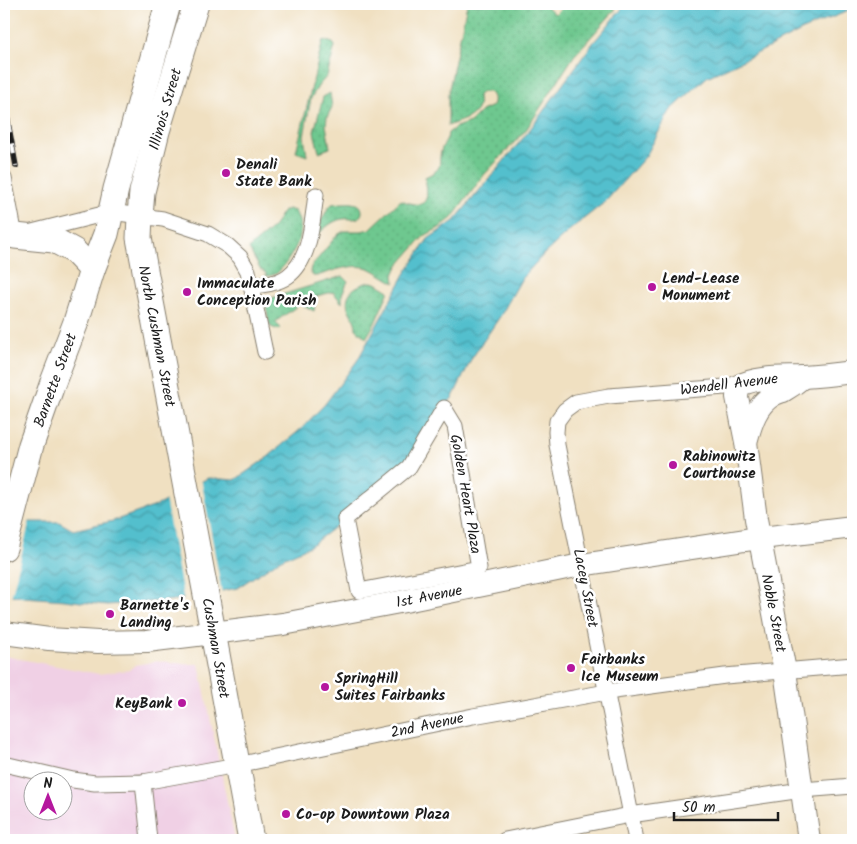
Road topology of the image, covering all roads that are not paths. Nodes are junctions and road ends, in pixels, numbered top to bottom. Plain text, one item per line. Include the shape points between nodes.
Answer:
1 (168, 4) edge
2 (196, 4) edge
3 (4, 178) edge
4 (316, 195) dead end
5 (111, 212) junction
6 (140, 216) junction
7 (9, 237) edge
8 (92, 270) junction
9 (251, 286) junction
10 (265, 352) dead end
11 (853, 372) edge
12 (804, 377) junction
13 (738, 386) junction
14 (576, 402) joint
15 (746, 442) junction
16 (180, 457) joint
17 (346, 519) joint
18 (853, 527) edge
19 (760, 538) junction
20 (4, 548) edge
21 (581, 565) junction
22 (212, 625) junction
23 (4, 633) edge
24 (853, 664) edge
25 (785, 671) junction
26 (607, 692) junction
27 (4, 764) edge
28 (238, 764) junction
29 (143, 782) junction
30 (853, 786) edge
31 (802, 790) junction
32 (630, 815) junction
33 (149, 840) edge
34 (251, 840) edge
35 (505, 840) edge
36 (636, 840) edge
37 (809, 840) edge

1 - 5 main road, Illinois Street
2 - 6 main road, Illinois Street via 157,131 142,192
3 - 7 street
4 - 9 street via 310,236 300,262 287,277 274,283
5 - 6 street
5 - 7 street
5 - 8 main road, Barnette Street
6 - 9 street via 163,219 208,234 228,246 240,257 248,271
6 - 16 main road, North Cushman Street via 139,238
7 - 8 main road via 54,240 74,251
8 - 20 main road, Barnette Street via 31,445
9 - 10 street
11 - 12 main road, Wendell Avenue
12 - 13 main road, Wendell Avenue via 754,380
12 - 15 main road via 772,395 760,407
13 - 14 street, Wendell Avenue via 609,396
13 - 15 main road, Noble Street
14 - 21 street, Lacey Street via 557,420 556,432
15 - 19 main road, Noble Street
16 - 22 main road, Cushman Street
17 - 17 street, Golden Heart Plaza via 409,467 444,408 455,426 479,568 359,591
18 - 19 main road, 1st Avenue
19 - 21 main road, 1st Avenue
19 - 25 main road, Noble Street
21 - 22 main road, 1st Avenue via 283,624
21 - 26 street, Lacey Street
22 - 23 main road, 1st Avenue via 147,641 98,642
22 - 28 main road, Cushman Street
24 - 25 street, 2nd Avenue
25 - 26 street, 2nd Avenue
25 - 31 main road, Noble Street
26 - 28 street, 2nd Avenue via 465,717
26 - 32 street, Lacey Street
27 - 29 street, 2nd Avenue via 95,782
28 - 29 street, 2nd Avenue
28 - 34 main road, Cushman Street
29 - 33 street
30 - 31 street
31 - 32 street
31 - 37 main road, Noble Street
32 - 35 street
32 - 36 street, Lacey Street

